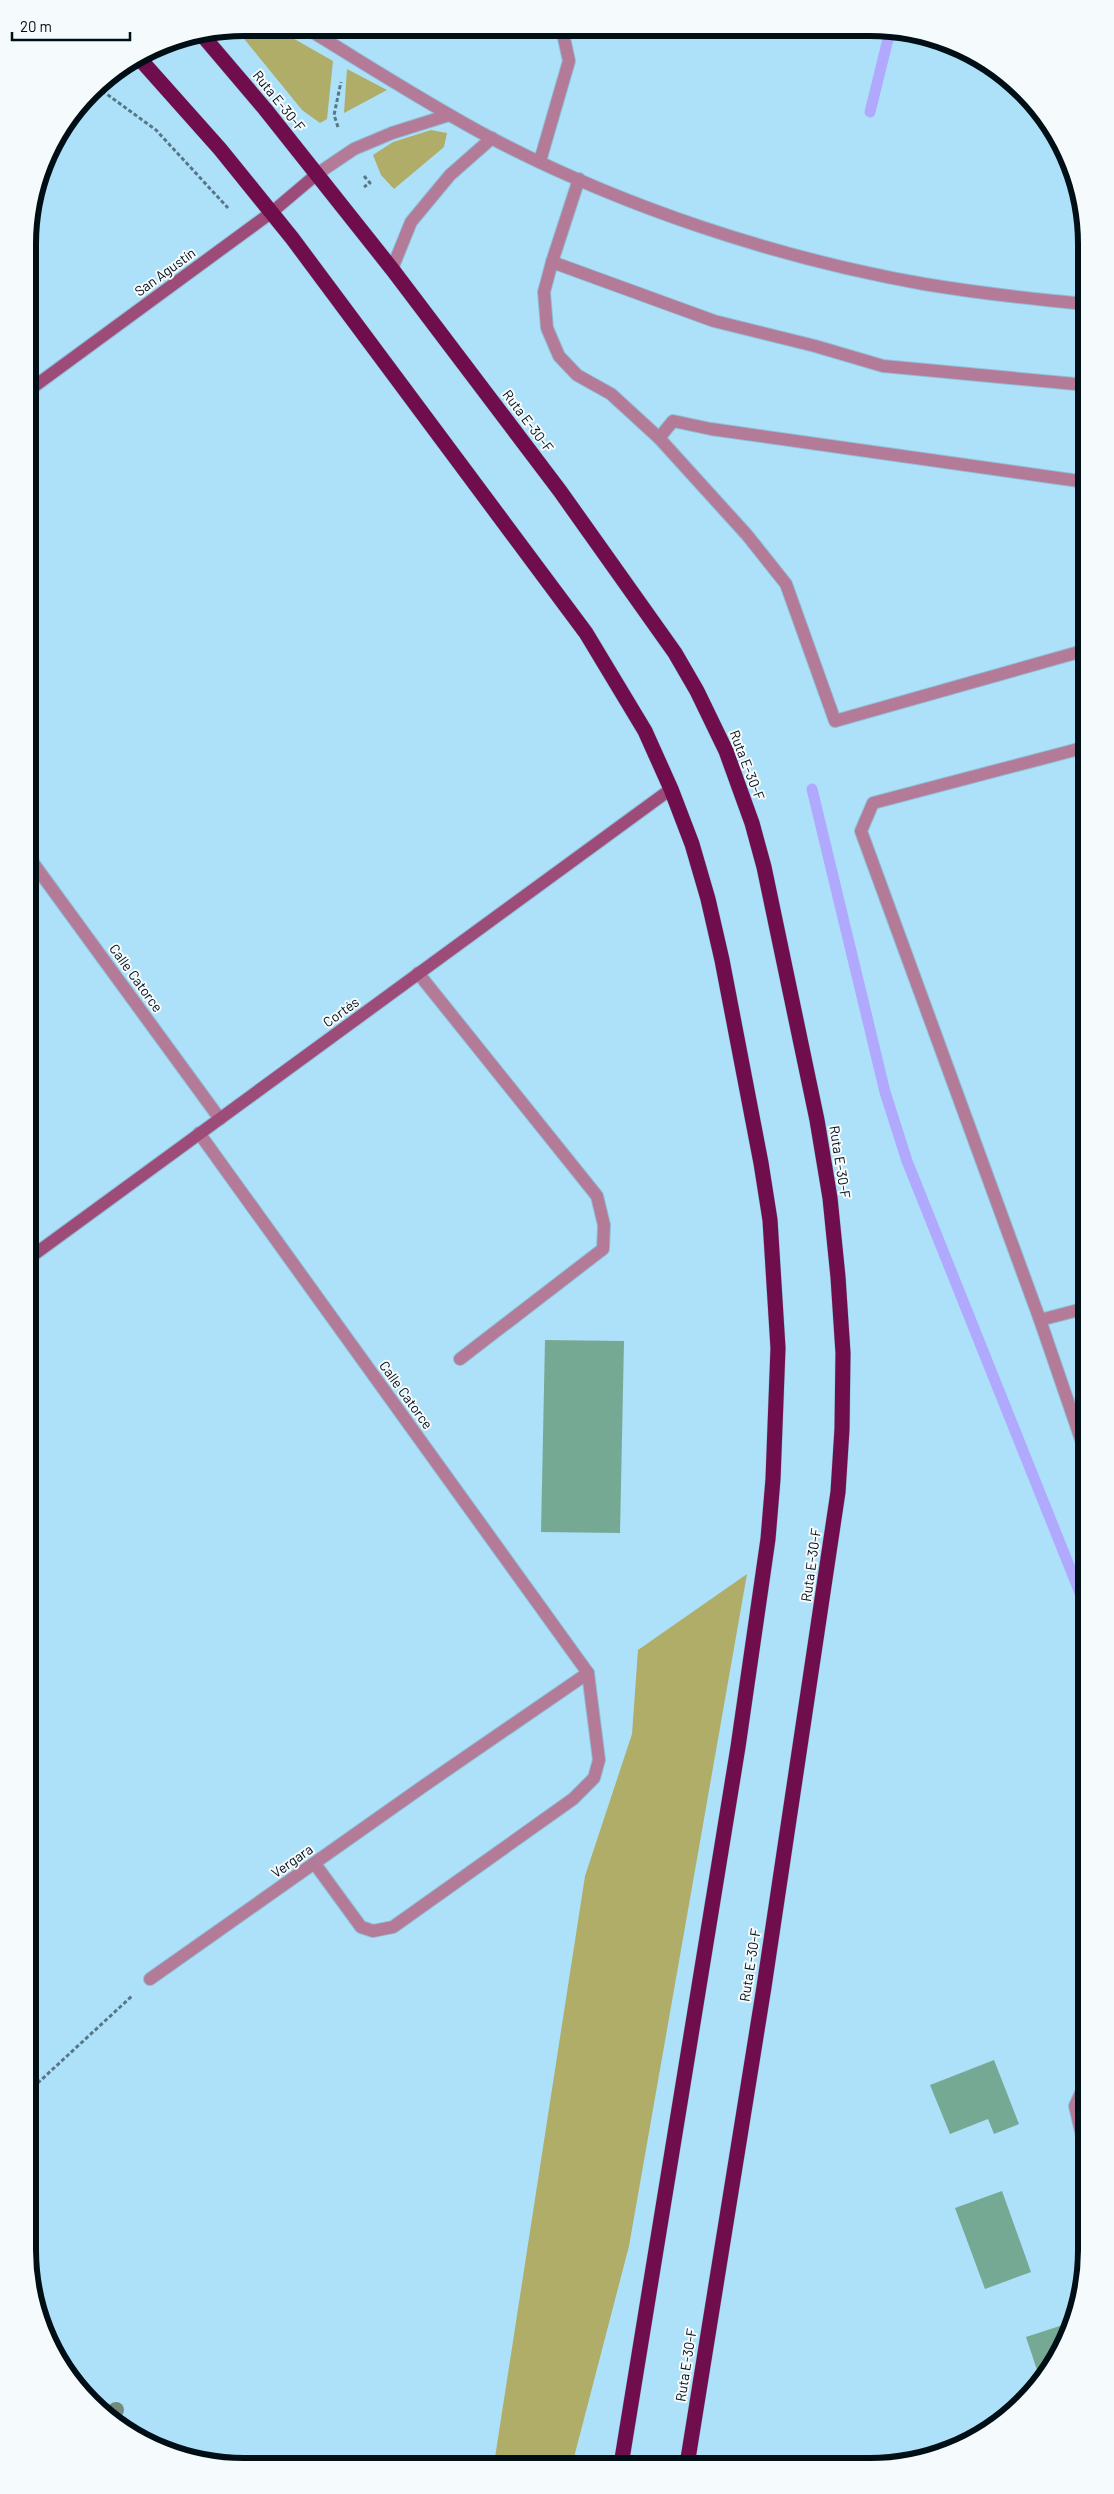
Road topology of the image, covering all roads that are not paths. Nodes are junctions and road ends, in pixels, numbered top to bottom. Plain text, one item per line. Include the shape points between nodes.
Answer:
1 (319, 36) edge
2 (563, 36) edge
3 (206, 40) edge
4 (142, 63) edge
5 (450, 115) junction
6 (492, 138) junction
7 (540, 161) junction
8 (317, 174) junction
9 (579, 179) junction
10 (272, 212) junction
11 (552, 262) junction
12 (392, 270) junction
13 (1078, 303) edge
14 (1078, 384) edge
15 (36, 385) edge
16 (658, 438) junction
17 (1078, 481) edge
18 (1078, 652) edge
19 (1078, 749) edge
20 (671, 788) junction
21 (36, 867) edge
22 (418, 973) junction
23 (220, 1118) junction
24 (199, 1133) junction
25 (36, 1253) edge
26 (1078, 1310) edge
27 (1040, 1320) junction
28 (460, 1358) dead end
29 (1078, 1431) edge
30 (588, 1673) junction
31 (315, 1864) junction
32 (150, 1979) road end
33 (1078, 2099) edge
34 (1078, 2119) edge
35 (623, 2458) edge
36 (688, 2458) edge

1 - 5 street
2 - 7 street via 569,61
3 - 8 highway, Ruta E-30-F
4 - 10 highway
5 - 6 street
5 - 8 street via 392,133 354,150
6 - 7 street
6 - 12 street via 450,175 411,222
7 - 9 street
8 - 10 main road, San Agustín
8 - 12 highway, Ruta E-30-F
9 - 11 street
9 - 13 street via 730,235 834,265 922,284
10 - 15 main road, San Agustín
10 - 20 highway via 586,633 645,731
11 - 14 street via 714,321 882,366
11 - 16 street via 544,292 545,310 547,328 559,356 577,375 611,394
12 - 36 highway, Ruta E-30-F via 650,616 675,653 712,720 740,787 764,867 830,1198 843,1353 838,1492 764,1987
16 - 17 street via 673,421 720,431
16 - 18 street via 786,584 835,721
19 - 27 street via 873,803 861,831
20 - 22 main road, Cortés
20 - 35 highway via 708,899 762,1163 775,1278 777,1418 768,1539 740,1737
21 - 23 street, Calle Catorce
22 - 23 main road, Cortés
22 - 28 street via 597,1196 604,1225 603,1249
23 - 24 main road, Cortés
24 - 25 main road, Cortés
24 - 30 street, Calle Catorce
26 - 27 street
27 - 29 street
30 - 31 street, Vergara
30 - 31 street via 600,1760 594,1778 573,1799 394,1927 373,1931 361,1927
31 - 32 street, Vergara
33 - 34 street via 1075,2106

